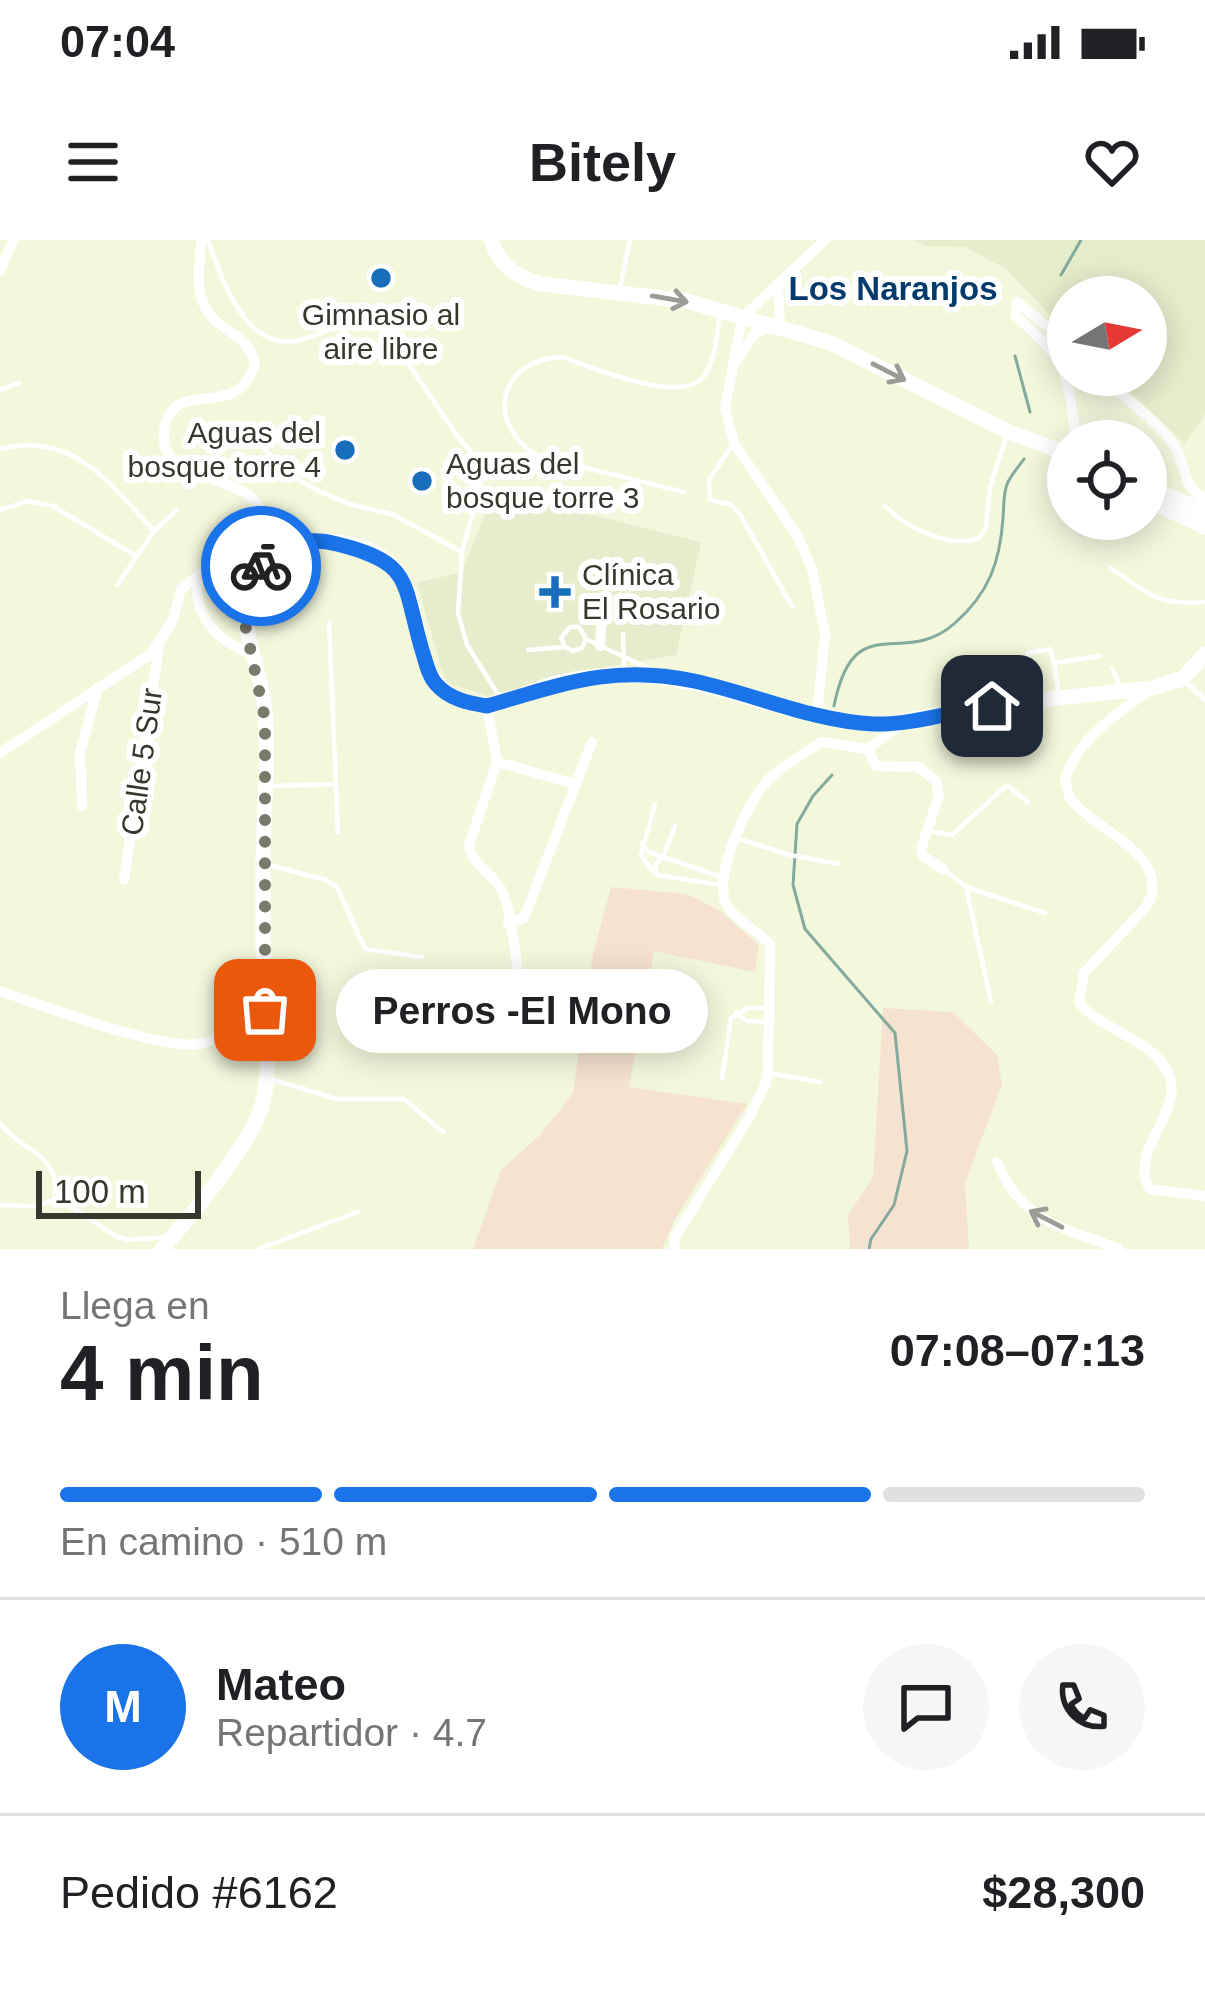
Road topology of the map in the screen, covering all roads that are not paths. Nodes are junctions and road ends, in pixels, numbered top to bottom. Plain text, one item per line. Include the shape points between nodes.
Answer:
1 (14, 240) edge
2 (205, 240) edge
3 (491, 240) edge
4 (630, 240) edge
5 (825, 240) edge
6 (0, 271) edge
7 (778, 283) junction
8 (620, 291) junction
9 (721, 311) junction
10 (742, 317) junction
11 (1047, 326) edge
12 (777, 328) junction
13 (1047, 344) edge
14 (730, 376) junction
15 (19, 383) dead end
16 (0, 390) edge
17 (1123, 396) edge
18 (1011, 433) junction
19 (734, 443) junction
20 (260, 446) dead end
21 (0, 449) edge
22 (1047, 449) edge
23 (684, 492) dead end
24 (1167, 494) edge
25 (1167, 499) edge
26 (1205, 499) edge
27 (885, 506) dead end
28 (0, 510) edge
29 (176, 511) dead end
30 (1205, 511) edge
31 (1205, 527) edge
32 (154, 531) junction
33 (462, 552) junction
34 (136, 556) junction
35 (1111, 568) dead end
36 (199, 574) junction
37 (117, 585) dead end
38 (1205, 602) edge
39 (793, 607) dead end
40 (602, 612) dead end
41 (329, 623) dead end
42 (245, 624) junction
43 (623, 634) dead end
44 (222, 638) junction
45 (586, 639) junction
46 (159, 644) junction
47 (601, 646) junction
48 (565, 647) junction
49 (528, 650) dead end
50 (252, 654) junction
51 (1205, 654) edge
52 (623, 656) junction
53 (1100, 656) dead end
54 (1054, 664) junction
55 (1112, 668) dead end
56 (624, 675) junction
57 (653, 676) junction
58 (1039, 676) dead end
59 (1182, 679) junction
60 (98, 687) junction
61 (1154, 688) junction
62 (1122, 692) junction
63 (1059, 698) junction
64 (1205, 700) edge
65 (495, 703) junction
66 (817, 716) junction
67 (903, 724) junction
68 (592, 742) dead end
69 (868, 749) junction
70 (0, 753) edge
71 (497, 762) junction
72 (336, 784) junction
73 (575, 784) junction
74 (264, 786) junction
75 (1028, 802) dead end
76 (655, 804) dead end
77 (82, 806) dead end
78 (675, 826) dead end
79 (925, 830) junction
80 (338, 832) dead end
81 (736, 838) junction
82 (642, 843) junction
83 (663, 857) junction
84 (262, 864) junction
85 (839, 864) dead end
86 (944, 870) joint
87 (658, 875) junction
88 (124, 880) dead end
89 (722, 881) junction
90 (966, 886) junction
91 (1045, 913) dead end
92 (508, 923) junction
93 (422, 957) dead end
94 (0, 991) edge
95 (521, 998) dead end
96 (991, 1002) dead end
97 (265, 1010) junction
98 (736, 1012) junction
99 (769, 1015) junction
100 (768, 1073) junction
101 (266, 1077) junction
102 (722, 1078) dead end
103 (821, 1082) dead end
104 (1, 1128) edge
105 (443, 1132) dead end
106 (997, 1162) dead end
107 (1205, 1196) edge
108 (59, 1199) junction
109 (0, 1205) edge
110 (358, 1213) dead end
111 (169, 1244) edge
112 (258, 1249) edge
113 (674, 1249) edge
114 (1119, 1249) edge

1 - 6 street
2 - 33 lane via 262,338 297,342 361,321 395,340 481,464
2 - 36 street via 202,302 246,342 255,363 244,388 174,410 164,444 187,470 254,499 261,520 253,535
3 - 8 street via 521,278
4 - 8 lane
5 - 7 street
7 - 10 street
7 - 12 street
8 -> 9 street
9 - 10 street
9 - 23 lane via 706,373 689,386 666,389 547,358 519,372 504,403 508,429 538,456
10 - 12 street
10 - 14 street
11 - 13 street via 1017,302 1016,316
12 - 14 street via 755,333
12 -> 18 street via 831,344
14 - 19 street via 726,423
15 - 16 lane
17 - 26 street via 1170,438 1185,482
18 - 22 street
18 - 27 lane via 979,538 947,542
19 - 39 lane via 709,480 710,500 736,509
19 - 66 street via 812,569 825,634
20 - 33 lane via 318,491 394,515
21 - 32 lane via 31,445 85,460
24 - 30 street
25 - 31 street
28 - 34 lane via 28,501 53,506
29 - 32 lane
32 - 34 lane
33 - 65 lane via 458,613
34 - 37 lane
35 - 38 lane via 1160,601
36 - 44 street via 202,615
36 - 46 street, Calle 5 Sur via 182,589
40 - 47 street
41 - 72 lane
42 - 44 street
42 - 50 street
42 - 65 street via 256,574 286,547 317,540 374,553 404,580 438,688 466,702
43 - 52 lane
44 - 50 street
45 - 47 lane
45 - 48 lane via 578,650
45 - 48 lane via 570,627 562,633
46 - 60 street
46 - 88 street, Calle 5 Sur
47 - 52 lane
48 - 49 lane
50 - 74 street via 265,719
51 - 59 street
52 - 56 lane
52 - 57 lane
53 - 54 lane
54 - 58 lane via 1050,649 1028,653 1027,670
54 - 63 lane
55 - 62 lane
56 - 57 street
56 - 65 street via 574,679
57 - 66 street
59 - 61 street
59 - 64 lane
60 - 70 street
60 - 77 street via 80,752
61 - 62 street
61 - 107 street via 1098,731 1065,782 1071,800 1137,854 1154,895 1084,973 1079,1003 1164,1070 1169,1110 1143,1157 1150,1190
62 - 63 street
63 - 67 street
65 - 71 street
66 - 67 street
67 - 69 street
68 - 73 street
69 - 79 street via 876,766 932,775 939,796
69 - 81 street via 821,742 770,778
71 - 73 street
71 - 92 street via 469,844 502,892
72 - 74 lane
72 - 80 lane
73 - 92 street via 524,918
74 - 84 street
75 - 79 lane via 1007,785 952,835
76 - 82 lane
78 - 83 lane
79 - 86 street via 923,856
81 - 85 lane
81 - 89 street
82 - 83 lane
82 - 87 lane via 643,861
83 - 87 lane
83 - 89 lane
84 - 93 lane via 337,887 365,949
84 - 97 street
86 - 90 lane
87 - 89 lane
89 - 99 street via 728,907 770,945
90 - 91 lane
90 - 96 lane
92 - 95 street
94 - 97 street via 188,1044 219,1037
97 - 101 street
98 - 99 lane
98 - 99 lane via 747,1021
98 - 102 lane
99 - 100 street
100 - 103 lane
100 - 113 street
101 - 105 lane via 336,1100 404,1100
101 - 111 street via 255,1125
104 - 108 lane via 34,1148 56,1179
114 -> 106 street via 1034,1216
108 - 109 lane
108 - 111 lane via 129,1240
110 - 112 lane

